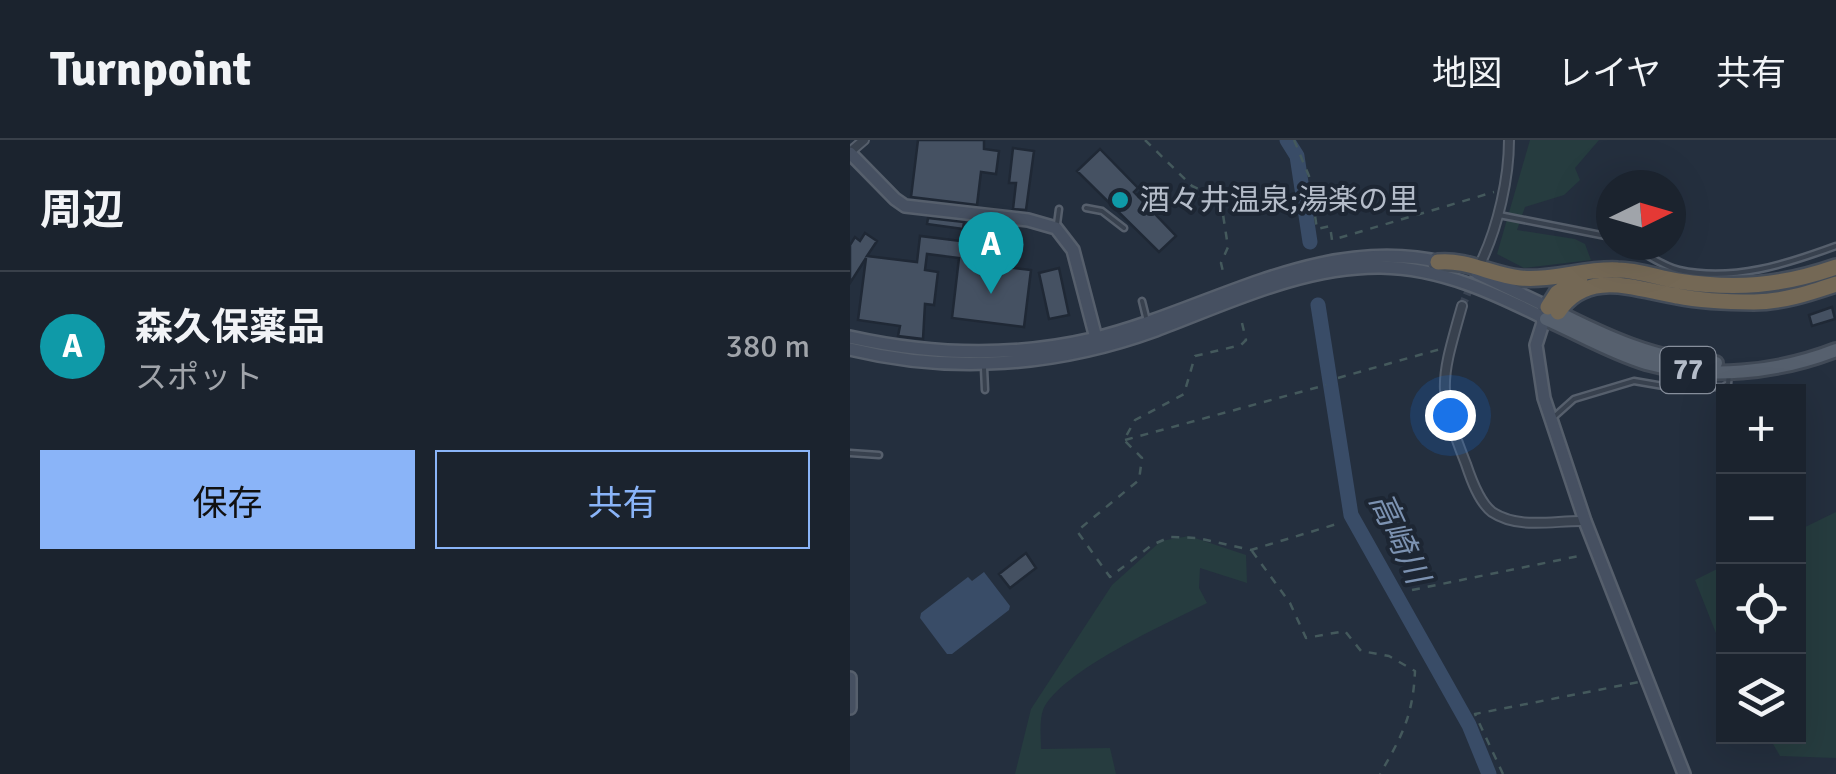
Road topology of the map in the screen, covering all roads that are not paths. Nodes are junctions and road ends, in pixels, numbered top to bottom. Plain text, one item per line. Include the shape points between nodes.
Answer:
1 (864, 140) edge
2 (1509, 140) edge
3 (850, 153) edge
4 (1059, 208) dead end
5 (1086, 208) dead end
6 (1499, 215) junction
7 (1056, 228) junction
8 (1124, 228) dead end
9 (1596, 234) edge
10 (1836, 246) edge
11 (1482, 260) tunnel mouth
12 (1658, 260) edge
13 (1438, 262) junction
14 (1836, 268) edge
15 (1608, 270) junction
16 (1836, 284) edge
17 (1142, 301) dead end
18 (1462, 306) tunnel mouth
19 (1551, 313) junction
20 (1147, 322) junction
21 (850, 337) edge
22 (1096, 338) junction
23 (1836, 347) edge
24 (850, 349) edge
25 (984, 364) junction
26 (1729, 372) junction
27 (985, 390) dead end
28 (1550, 418) junction
29 (850, 453) edge
30 (879, 455) dead end
31 (1584, 521) junction
32 (850, 678) edge
33 (850, 708) edge
34 (1684, 774) edge

1 - 3 street
2 - 6 street
3 - 7 street via 905,206
4 - 7 lane
5 - 8 lane
6 - 9 lane
6 - 11 street
7 - 22 street via 1073,250
10 - 12 lane via 1768,268 1728,272 1675,269
13 - 15 highway via 1532,279
13 - 19 street via 1486,277
13 - 20 street via 1390,256 1318,264
14 - 15 highway via 1756,286
15 - 19 highway via 1571,282 1557,293
16 - 19 highway via 1774,302 1609,284 1574,294
17 - 20 lane
18 - 31 street via 1444,402 1483,502 1510,520
19 - 23 main road, 77 via 1637,348 1704,363 1774,360
19 - 25 street via 1457,280 1361,268 1296,279 1098,348
19 - 26 main road, 77 via 1645,363
19 - 28 street via 1535,355
20 - 22 street
21 - 22 street via 963,354
23 - 26 main road, 77 via 1794,364
24 - 25 street
25 - 27 lane
26 - 28 lane via 1723,387 1634,381 1576,398
28 - 31 street
29 - 30 lane
31 - 34 street
32 - 33 street

